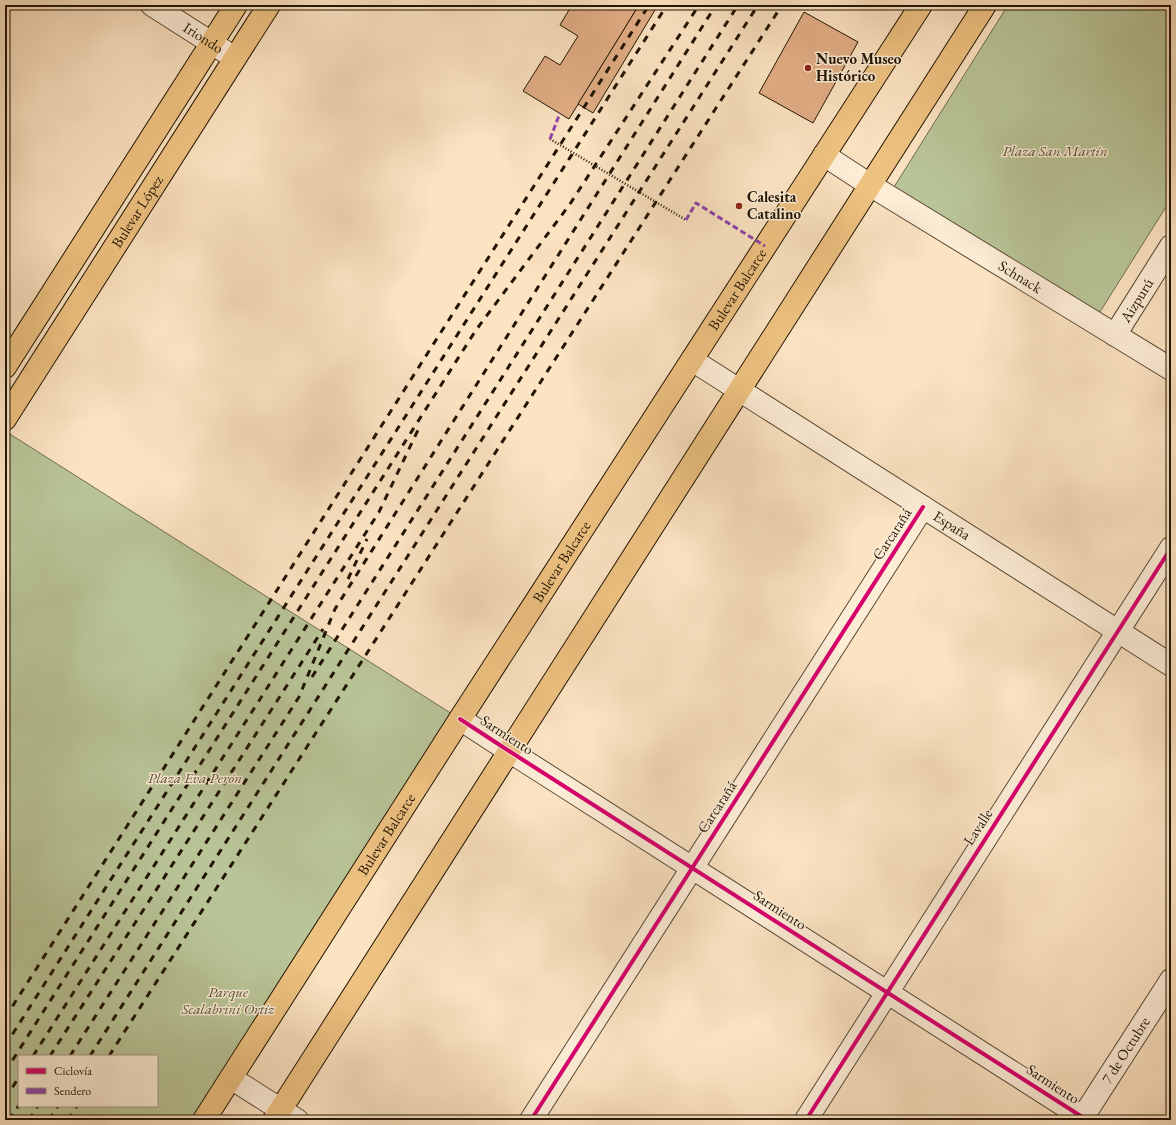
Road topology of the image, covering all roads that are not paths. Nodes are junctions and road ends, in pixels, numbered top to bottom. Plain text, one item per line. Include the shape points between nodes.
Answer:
1 (152, 5) edge
2 (236, 5) edge
3 (269, 5) edge
4 (921, 5) edge
5 (985, 5) edge
6 (212, 43) junction
7 (235, 58) junction
8 (824, 155) junction
9 (870, 185) junction
10 (1171, 246) edge
11 (1115, 335) junction
12 (692, 360) junction
13 (5, 367) edge
14 (1171, 369) edge
15 (739, 390) junction
16 (5, 419) edge
17 (923, 507) junction
18 (1171, 548) edge
19 (1118, 631) junction
20 (1171, 665) edge
21 (460, 719) junction
22 (509, 752) junction
23 (692, 868) junction
24 (1171, 980) edge
25 (887, 993) junction
26 (230, 1078) junction
27 (284, 1117) edge
28 (1084, 1119) edge
29 (204, 1120) edge
30 (531, 1120) edge
31 (806, 1120) edge

1 - 6 street, Iriondo
2 - 6 main road, Bulevar López
3 - 7 main road, Bulevar López
4 - 8 main road, Bulevar Balcarce
5 - 9 main road
6 - 7 street, Iriondo
6 - 13 main road, Bulevar López
7 - 16 main road, Bulevar López
8 - 9 street, Schnack
8 - 12 main road, Bulevar Balcarce
9 - 11 street, Schnack
9 - 15 main road
10 - 11 street, Aizpurú
11 - 14 street, Schnack
12 - 15 street, España
12 - 21 main road, Bulevar Balcarce
15 - 17 street, España
15 - 22 main road
17 - 19 street, España
17 - 23 street, Carcarañá
18 - 19 street, Lavalle
19 - 20 street, España
19 - 25 street, Lavalle
21 - 22 street, Sarmiento
21 - 26 main road, Bulevar Balcarce
22 - 23 street, Sarmiento
22 - 27 main road
23 - 25 street, Sarmiento
23 - 30 street, Carcarañá
24 - 28 street, 7 de Octubre
25 - 28 street, Sarmiento
25 - 31 street, Lavalle
26 - 27 street
26 - 29 main road, Bulevar Balcarce

